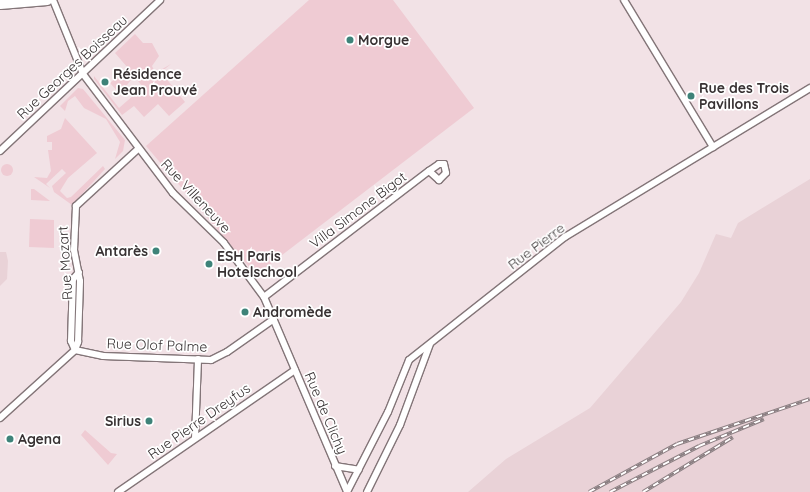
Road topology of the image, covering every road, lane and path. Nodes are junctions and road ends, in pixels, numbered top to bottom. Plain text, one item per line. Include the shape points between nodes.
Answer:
1 (47, 0) edge
2 (53, 0) edge
3 (160, 0) edge
4 (624, 0) edge
5 (0, 4) edge
6 (83, 74) junction
7 (810, 88) edge
8 (713, 147) junction
9 (138, 148) junction
10 (0, 151) edge
11 (430, 171) dead end
12 (264, 297) junction
13 (274, 318) junction
14 (430, 344) junction
15 (75, 350) junction
16 (198, 360) junction
17 (295, 370) junction
18 (0, 418) edge
19 (195, 438) junction
20 (335, 466) junction
21 (359, 470) junction
22 (127, 486) junction
23 (118, 492) edge
24 (132, 492) edge
25 (347, 492) edge
26 (367, 492) edge

1 - 5 main road
2 - 6 street, Rue Villeneuve
3 - 6 street, Rue Georges Boisseau
4 - 8 street
6 - 9 street, Rue Villeneuve
6 - 10 street, Rue Georges Boisseau
7 - 8 street, Rue Pierre
8 - 14 street, Rue Pierre via 565,237
9 - 12 street, Rue Villeneuve via 173,193 224,243
9 - 15 street, Rue Mozart via 76,206 74,250 79,272 72,279 71,340
11 - 12 street, Villa Simone Bigot
12 - 13 street, Rue Villeneuve
13 - 16 street, Rue Olof Palme via 219,357
13 - 17 street, Rue Villeneuve
14 - 21 street, Rue Pierre via 409,360
14 - 26 street via 400,425
15 - 16 street, Rue Olof Palme via 103,356
15 - 18 street
16 - 19 street
17 - 19 street, Rue Pierre Dreyfus
17 - 20 street, Rue de Clichy
19 - 22 street, Rue Pierre Dreyfus
20 - 21 street, Rue de Clichy
20 - 25 street, Rue de Clichy
21 - 25 street, Rue Pierre
22 - 23 street, Rue Pierre Dreyfus
22 - 24 street

